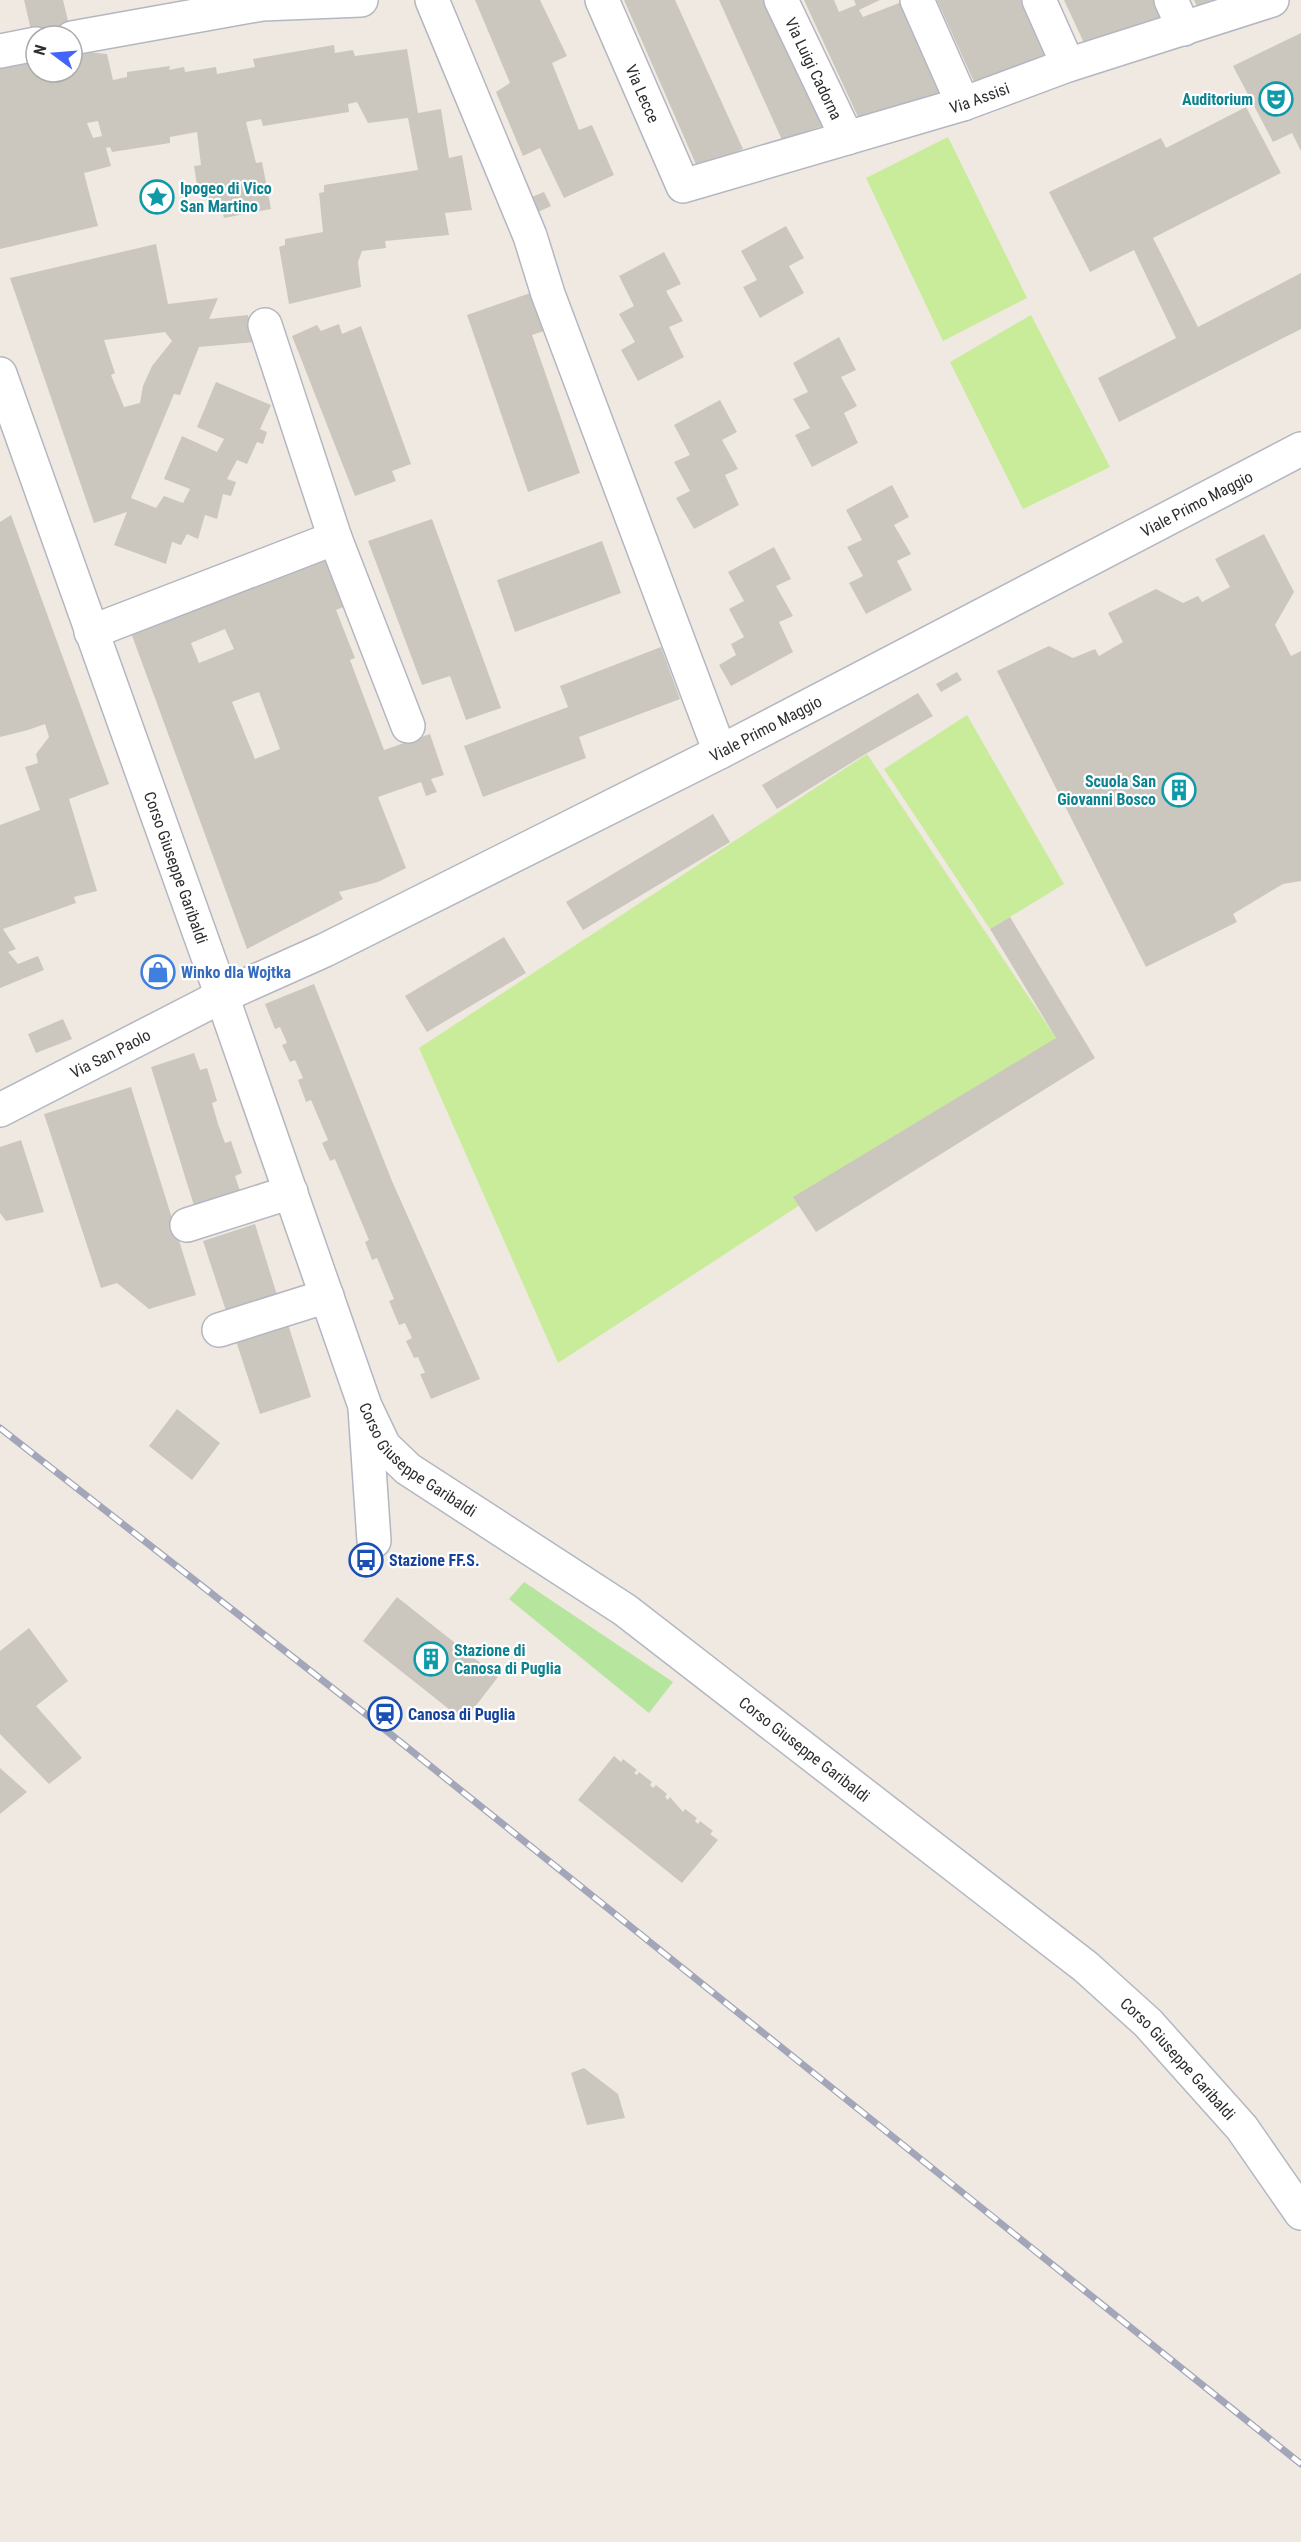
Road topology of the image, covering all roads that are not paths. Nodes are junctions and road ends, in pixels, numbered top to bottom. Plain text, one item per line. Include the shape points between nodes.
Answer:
1 (360, 0) edge
2 (432, 0) edge
3 (602, 0) edge
4 (781, 0) edge
5 (917, 0) edge
6 (1039, 0) edge
7 (1171, 0) edge
8 (1272, 0) edge
9 (1184, 29) junction
10 (84, 36) edge
11 (24, 46) edge
12 (0, 51) edge
13 (1068, 65) junction
14 (963, 104) junction
15 (847, 138) junction
16 (683, 186) joint
17 (264, 325) dead end
18 (0, 374) edge
19 (1301, 448) edge
20 (336, 538) junction
21 (91, 632) junction
22 (408, 726) dead end
23 (720, 752) junction
24 (222, 996) junction
25 (0, 1110) edge
26 (291, 1192) junction
27 (187, 1225) dead end
28 (327, 1296) junction
29 (219, 1330) dead end
30 (365, 1406) junction
31 (374, 1541) dead end
32 (1301, 2213) edge

1 - 10 street via 262,4
2 - 23 street via 530,236 548,294
3 - 16 street, Via Lecce
4 - 15 street, Via Luigi Cadorna
5 - 14 street
6 - 13 street
7 - 9 street
8 - 9 street, Via Assisi
9 - 13 street, Via Assisi
11 - 12 street
13 - 14 street, Via Assisi
14 - 15 street, Via Assisi
15 - 16 street, Via Assisi
17 - 20 street
18 - 21 street, Corso Giuseppe Garibaldi
19 - 23 street, Viale Primo Maggio
20 - 21 street
20 - 22 street
21 - 24 street, Corso Giuseppe Garibaldi
23 - 24 street, Viale Primo Maggio via 325,950
24 - 25 street, Via San Paolo
24 - 26 street, Corso Giuseppe Garibaldi
26 - 27 street
26 - 28 street, Corso Giuseppe Garibaldi
28 - 29 street
28 - 30 street, Corso Giuseppe Garibaldi
30 - 31 street
30 - 32 street, Corso Giuseppe Garibaldi via 384,1446 408,1469 625,1610 1086,1967 1148,2023 1242,2128

